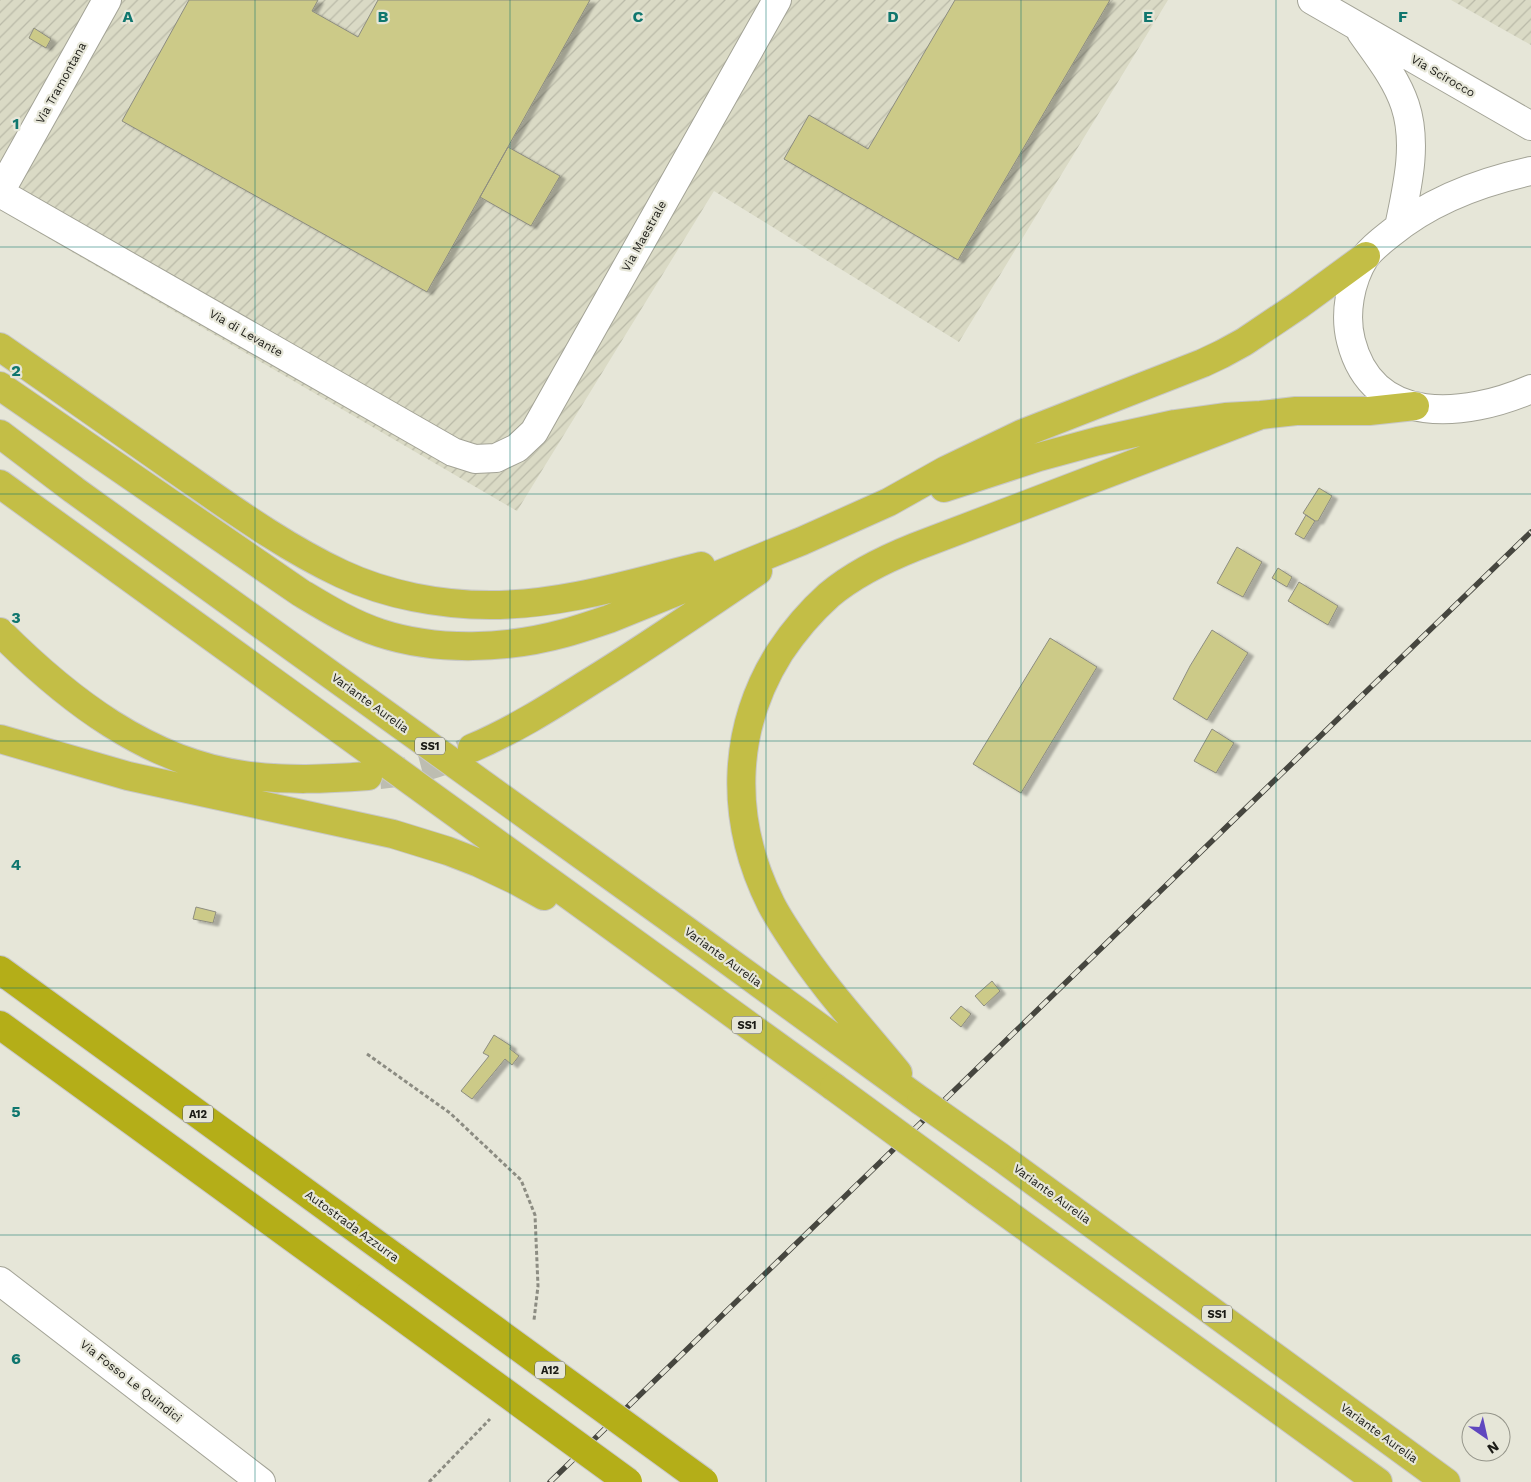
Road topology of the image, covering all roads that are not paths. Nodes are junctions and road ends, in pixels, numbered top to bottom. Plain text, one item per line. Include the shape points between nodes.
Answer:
1 (107, 0) edge
2 (777, 0) edge
3 (1312, 0) edge
4 (1355, 25) junction
5 (1531, 126) edge
6 (1531, 171) edge
7 (0, 192) edge
8 (1398, 227) junction
9 (1366, 256) junction
10 (0, 347) edge
11 (0, 386) edge
12 (1531, 389) edge
13 (1415, 406) junction
14 (1261, 415) junction
15 (0, 434) edge
16 (496, 458) joint
17 (0, 484) edge
18 (889, 502) junction
19 (802, 541) junction
20 (0, 632) edge
21 (0, 739) edge
22 (472, 748) tunnel mouth
23 (368, 776) tunnel mouth
24 (660, 962) junction
25 (0, 970) edge
26 (0, 1025) edge
27 (866, 1049) junction
28 (0, 1281) edge
29 (261, 1482) edge
30 (628, 1482) edge
31 (704, 1482) edge
32 (1378, 1482) edge
33 (1446, 1482) edge

1 - 7 street, Via Tramontana
2 - 16 street, Via Maestrale via 534,432 517,448
3 - 4 street, Via Scirocco
4 - 5 street, Via Scirocco
4 - 8 street, Via Scirocco via 1398,88 1409,121 1409,175
6 - 8 street via 1466,190 1422,210
7 - 16 street, Via di Levante via 453,452 475,459
8 - 9 street
9 - 13 street via 1354,284 1348,310 1348,331 1353,349 1361,369 1380,390
9 - 18 highway via 1275,321 1222,354 1021,434
10 - 19 highway via 273,536 344,575 393,592 478,605 566,598
11 - 19 highway via 318,603 380,633 420,643 502,644 565,633 609,619
12 - 13 street via 1465,408 1436,410
13 - 14 highway
14 - 18 highway via 1198,420 1098,441
14 - 27 highway via 887,559 826,598 803,621 776,658 762,684 745,738 740,784 746,836 764,888 782,924 840,1004
15 - 27 highway, Variante Aurelia / SS1 via 702,942
17 - 24 highway, SS1
18 - 19 highway
19 - 22 highway via 636,654 507,732
20 - 23 highway via 28,660 88,707 135,738 180,759 264,778 320,780
21 - 24 highway via 128,776 393,834 448,850 515,880
24 - 32 highway, SS1, bridge
25 - 31 highway, Autostrada Azzurra / A12, bridge
26 - 30 highway, bridge
27 - 33 highway, Variante Aurelia / SS1, bridge via 921,1101
28 - 29 street, Via Fosso Le Quindici

